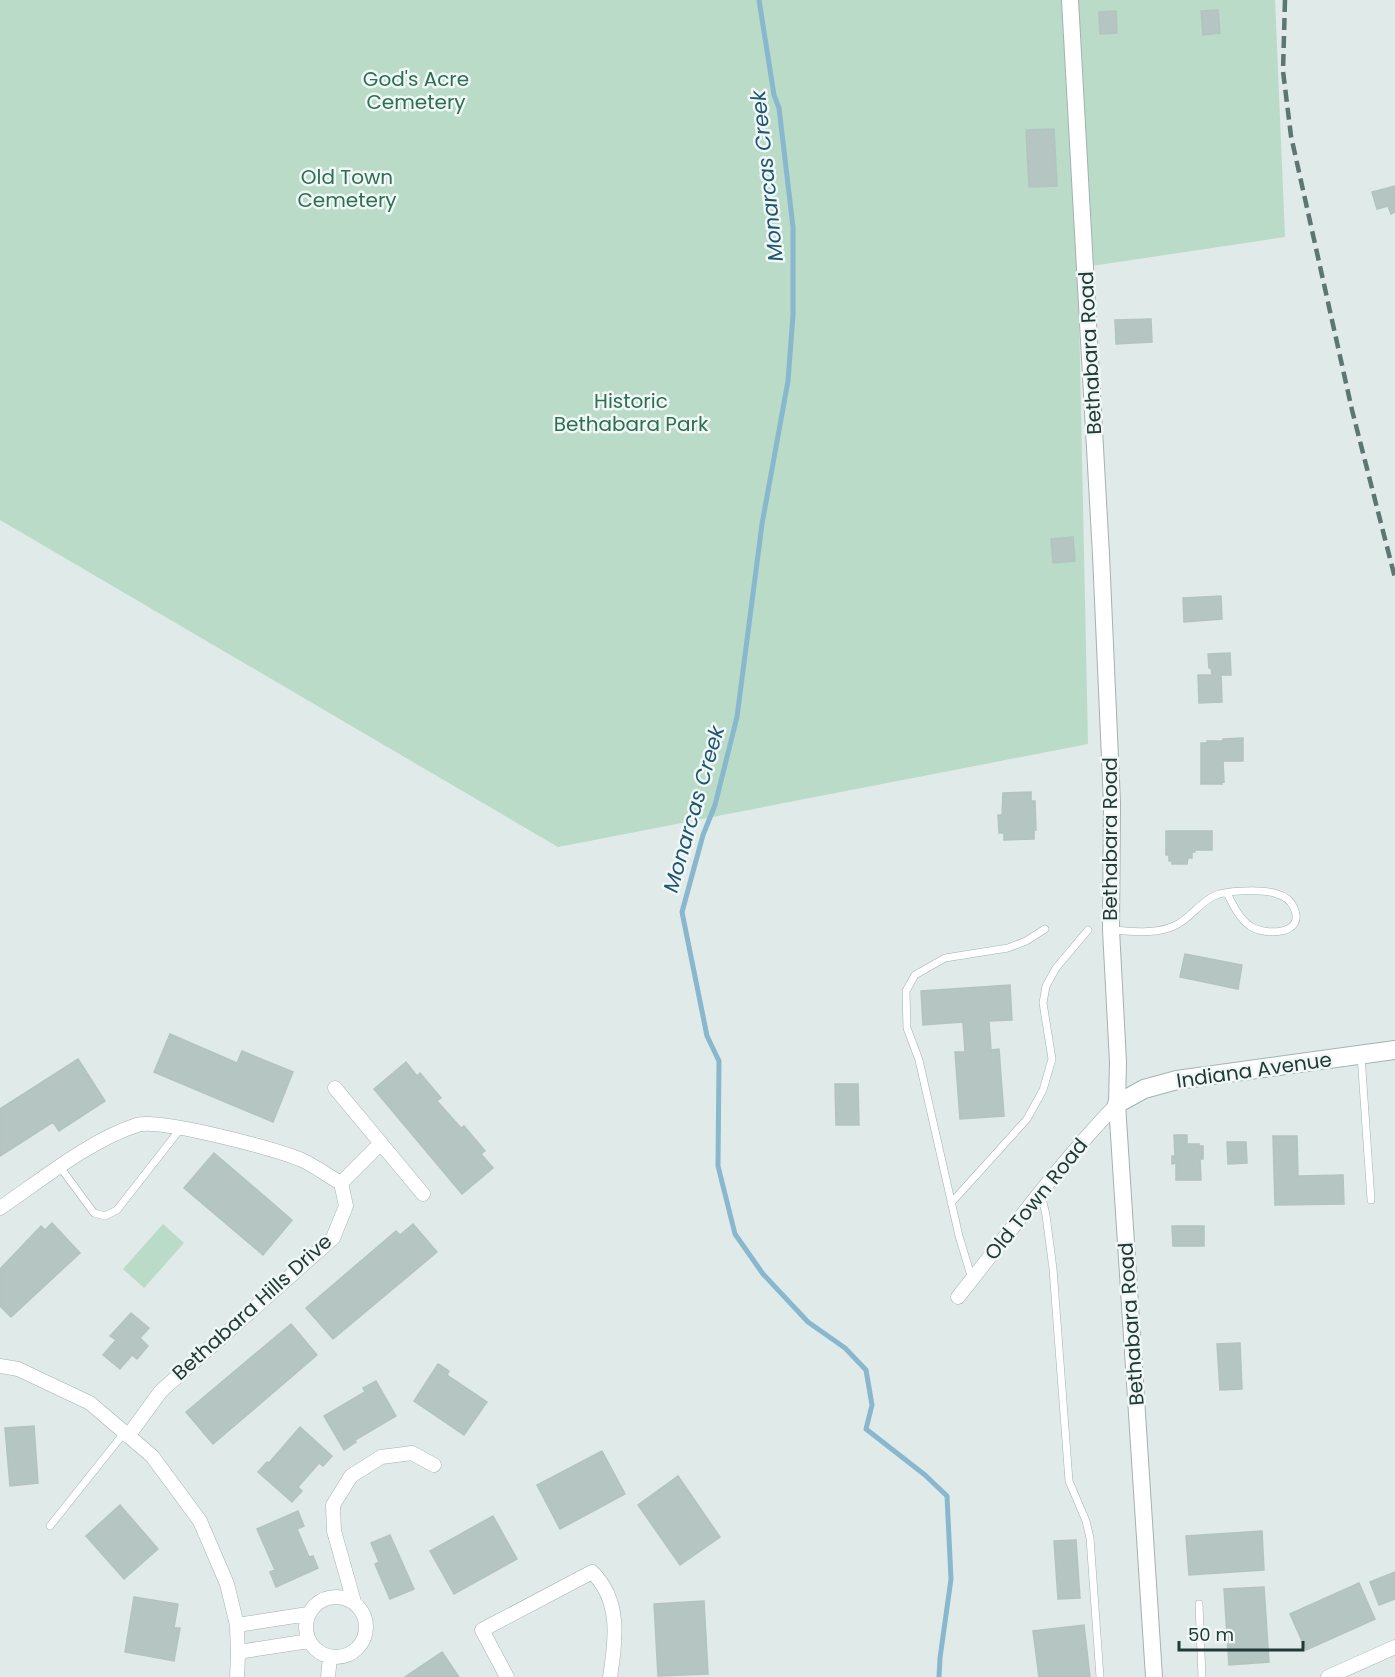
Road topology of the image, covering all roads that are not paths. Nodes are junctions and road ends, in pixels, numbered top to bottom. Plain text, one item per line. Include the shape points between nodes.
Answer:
1 (1070, 0) edge
2 (1227, 893) junction
3 (1045, 929) dead end
4 (1088, 930) dead end
5 (1111, 930) junction
6 (1395, 1050) edge
7 (1361, 1055) junction
8 (335, 1089) dead end
9 (1117, 1104) junction
10 (181, 1128) junction
11 (381, 1143) junction
12 (60, 1167) junction
13 (341, 1183) junction
14 (1040, 1192) junction
15 (423, 1194) dead end
16 (1371, 1200) dead end
17 (951, 1203) junction
18 (0, 1208) edge
19 (972, 1279) junction
20 (957, 1297) dead end
21 (0, 1366) edge
22 (126, 1434) junction
23 (434, 1465) dead end
24 (50, 1526) dead end
25 (354, 1602) junction
26 (1199, 1604) dead end
27 (308, 1614) junction
28 (237, 1625) junction
29 (309, 1641) junction
30 (1395, 1647) edge
31 (238, 1652) junction
32 (330, 1657) junction
33 (237, 1677) edge
34 (328, 1677) edge
35 (507, 1677) edge
36 (610, 1677) edge
37 (1100, 1677) edge
38 (1154, 1677) edge
39 (1202, 1677) edge
40 (1328, 1677) edge

1 - 5 street, Bethabara Road via 1110,746
2 - 2 lane via 1276,893 1294,906 1294,924 1277,933 1251,926 1238,914
2 - 5 lane via 1214,896 1175,926 1148,933
3 - 17 lane via 1008,948 945,958 915,975 906,991 907,1028 919,1060
4 - 17 lane via 1046,986 1043,1003 1052,1059 1043,1090 1027,1119
5 - 9 street, Bethabara Road
6 - 7 main road, Indiana Avenue
7 - 9 main road, Indiana Avenue via 1177,1080 1144,1089
7 - 16 lane
8 - 11 street
9 - 14 street, Old Town Road
9 - 38 street, Bethabara Road
10 - 12 street via 138,1124
10 - 12 lane via 117,1210 105,1216 94,1213
10 - 13 street via 302,1161
11 - 13 street
11 - 15 street
12 - 18 street
13 - 22 street, Bethabara Hills Drive via 346,1206 333,1238 161,1390
14 - 19 street, Old Town Road
14 - 37 lane via 1053,1269 1069,1481 1090,1538
17 - 19 lane
19 - 20 street, Old Town Road
21 - 22 street via 18,1369 90,1403
22 - 24 lane
22 - 28 street via 152,1456 200,1521 227,1584
23 - 25 street via 412,1454 381,1457 351,1476 333,1505 334,1530
25 - 27 street via 342,1596 328,1597 316,1603
25 - 32 street via 363,1612 367,1626 364,1639 356,1650
26 - 39 lane
27 - 28 street
27 - 29 street via 305,1628
28 - 31 street
29 - 31 street
29 - 32 street
30 - 40 street
31 - 33 street
32 - 34 street
35 - 36 street via 482,1630 592,1572 608,1592 613,1608 615,1643

